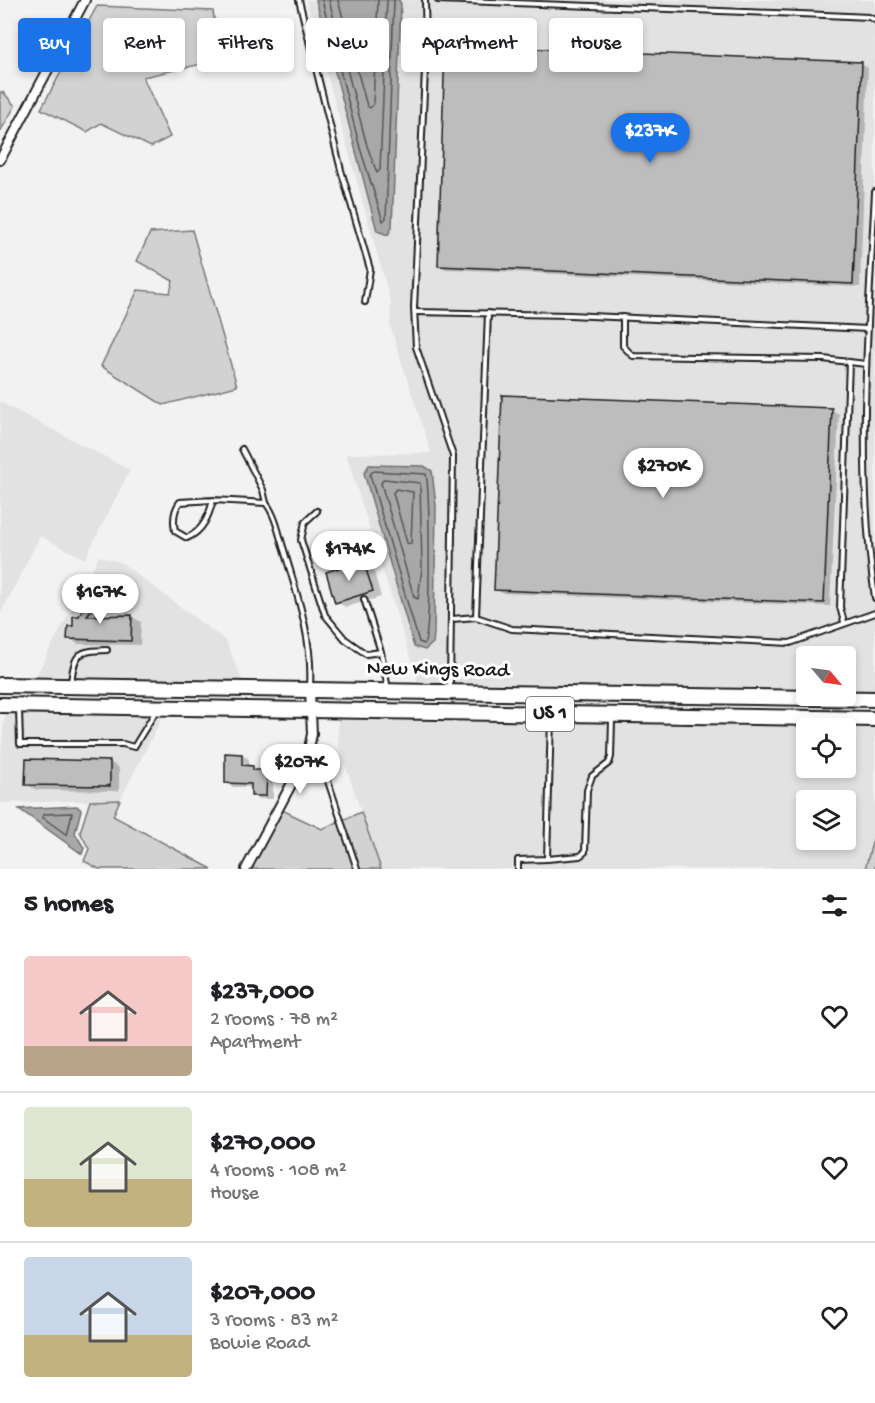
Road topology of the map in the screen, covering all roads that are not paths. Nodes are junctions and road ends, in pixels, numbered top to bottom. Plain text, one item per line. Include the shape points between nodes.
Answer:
1 (86, 0) edge
2 (298, 0) edge
3 (424, 0) edge
4 (438, 0) edge
5 (875, 20) edge
6 (0, 160) edge
7 (875, 192) edge
8 (365, 302) dead end
9 (415, 312) junction
10 (488, 313) junction
11 (623, 317) junction
12 (868, 329) junction
13 (849, 362) junction
14 (866, 364) junction
15 (242, 449) dead end
16 (213, 500) junction
17 (266, 503) junction
18 (317, 511) dead end
19 (875, 598) edge
20 (364, 599) dead end
21 (875, 613) edge
22 (476, 617) junction
23 (452, 619) junction
24 (844, 622) junction
25 (107, 650) dead end
26 (381, 652) junction
27 (0, 685) edge
28 (18, 685) junction
29 (70, 686) junction
30 (310, 690) junction
31 (388, 691) junction
32 (450, 692) junction
33 (875, 699) edge
34 (0, 705) edge
35 (18, 705) junction
36 (158, 707) junction
37 (311, 710) junction
38 (391, 711) junction
39 (551, 714) junction
40 (613, 715) junction
41 (872, 718) edge
42 (308, 753) junction
43 (547, 859) junction
44 (246, 869) edge
45 (357, 869) edge
46 (518, 869) edge

1 - 6 street
2 - 8 lane via 370,269
3 - 9 lane via 426,49
4 - 5 lane
7 - 12 lane
9 - 10 lane
9 - 23 lane via 416,347 453,456
10 - 11 lane
10 - 22 lane
11 - 12 lane
11 - 13 lane via 623,346 633,356
12 - 14 lane
13 - 14 lane
13 - 24 lane via 840,605
14 - 19 lane via 864,484
15 - 17 lane
16 - 16 lane via 180,502 175,508 175,531 187,538 196,534 210,513
16 - 17 lane
17 - 30 lane via 278,529 303,616
18 - 26 lane via 305,522 301,540 325,615 345,639 366,654
20 - 26 lane
21 - 24 lane
22 - 23 lane
22 - 24 lane via 512,629 790,643
23 - 32 lane
25 - 29 lane via 82,651 77,656
26 - 31 lane
27 - 28 highway, New Kings Road / US 1
28 - 29 highway, New Kings Road / US 1
28 - 35 street
29 - 30 highway, New Kings Road / US 1
30 - 31 highway, New Kings Road / US 1
30 - 37 street
31 - 32 highway, New Kings Road / US 1
31 - 38 street
32 - 33 highway, New Kings Road / US 1
34 - 35 highway, New Kings Road / US 1
35 - 36 highway, New Kings Road / US 1
35 - 36 lane via 20,744 136,746
36 - 37 highway, New Kings Road / US 1
37 - 38 highway, New Kings Road / US 1
37 - 42 street
38 - 39 highway, New Kings Road / US 1
39 - 40 highway, New Kings Road / US 1
39 - 43 lane
40 - 41 highway, New Kings Road / US 1
40 - 43 lane via 609,763 592,776 587,790 585,852 580,856
42 - 44 street
42 - 45 lane via 322,763
43 - 46 lane via 518,860

